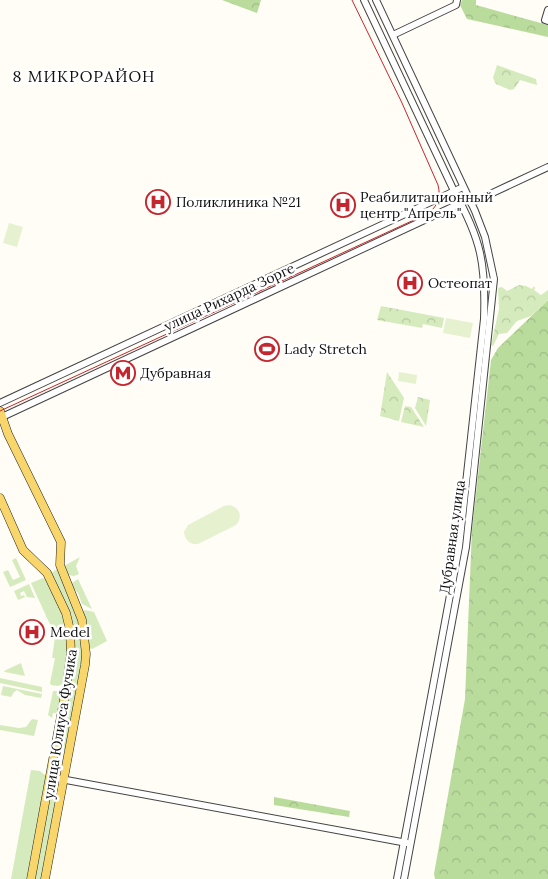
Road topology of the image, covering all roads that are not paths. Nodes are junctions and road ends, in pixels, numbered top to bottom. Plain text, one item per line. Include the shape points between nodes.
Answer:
1 (364, 0) edge
2 (376, 0) edge
3 (457, 0) edge
4 (548, 10) edge
5 (547, 20) edge
6 (393, 35) junction
7 (548, 167) edge
8 (463, 187) junction
9 (454, 191) junction
10 (470, 201) junction
11 (461, 203) junction
12 (0, 404) edge
13 (1, 415) edge
14 (0, 498) edge
15 (50, 777) junction
16 (64, 780) junction
17 (407, 843) junction
18 (31, 879) edge
19 (45, 879) edge
20 (397, 879) edge
21 (404, 879) edge

1 - 9 street, Дубравная улица
2 - 6 street, Дубравная улица
3 - 6 street via 456,4
4 - 5 street
6 - 8 street, Дубравная улица
7 - 10 street, улица Рихарда Зорге
8 - 9 street, улица Рихарда Зорге
8 - 10 street, Дубравная улица
9 - 11 street, Дубравная улица
9 - 12 street, улица Рихарда Зорге
10 - 11 street, улица Рихарда Зорге
10 - 17 street, Дубравная улица via 492,262 494,279 489,333 466,547
11 - 13 street, улица Рихарда Зорге
11 - 17 street, Дубравная улица via 476,235 482,258 484,319 459,547
13 - 16 main road, улица Юлиуса Фучика via 61,542 60,565 82,620 85,637 85,660
14 - 15 main road, улица Юлиуса Фучика via 23,550 47,574 66,613 70,630 72,654
15 - 16 street
15 - 18 main road, улица Юлиуса Фучика
16 - 17 street
16 - 19 main road, улица Юлиуса Фучика
17 - 20 street, Дубравная улица
17 - 21 street, Дубравная улица

